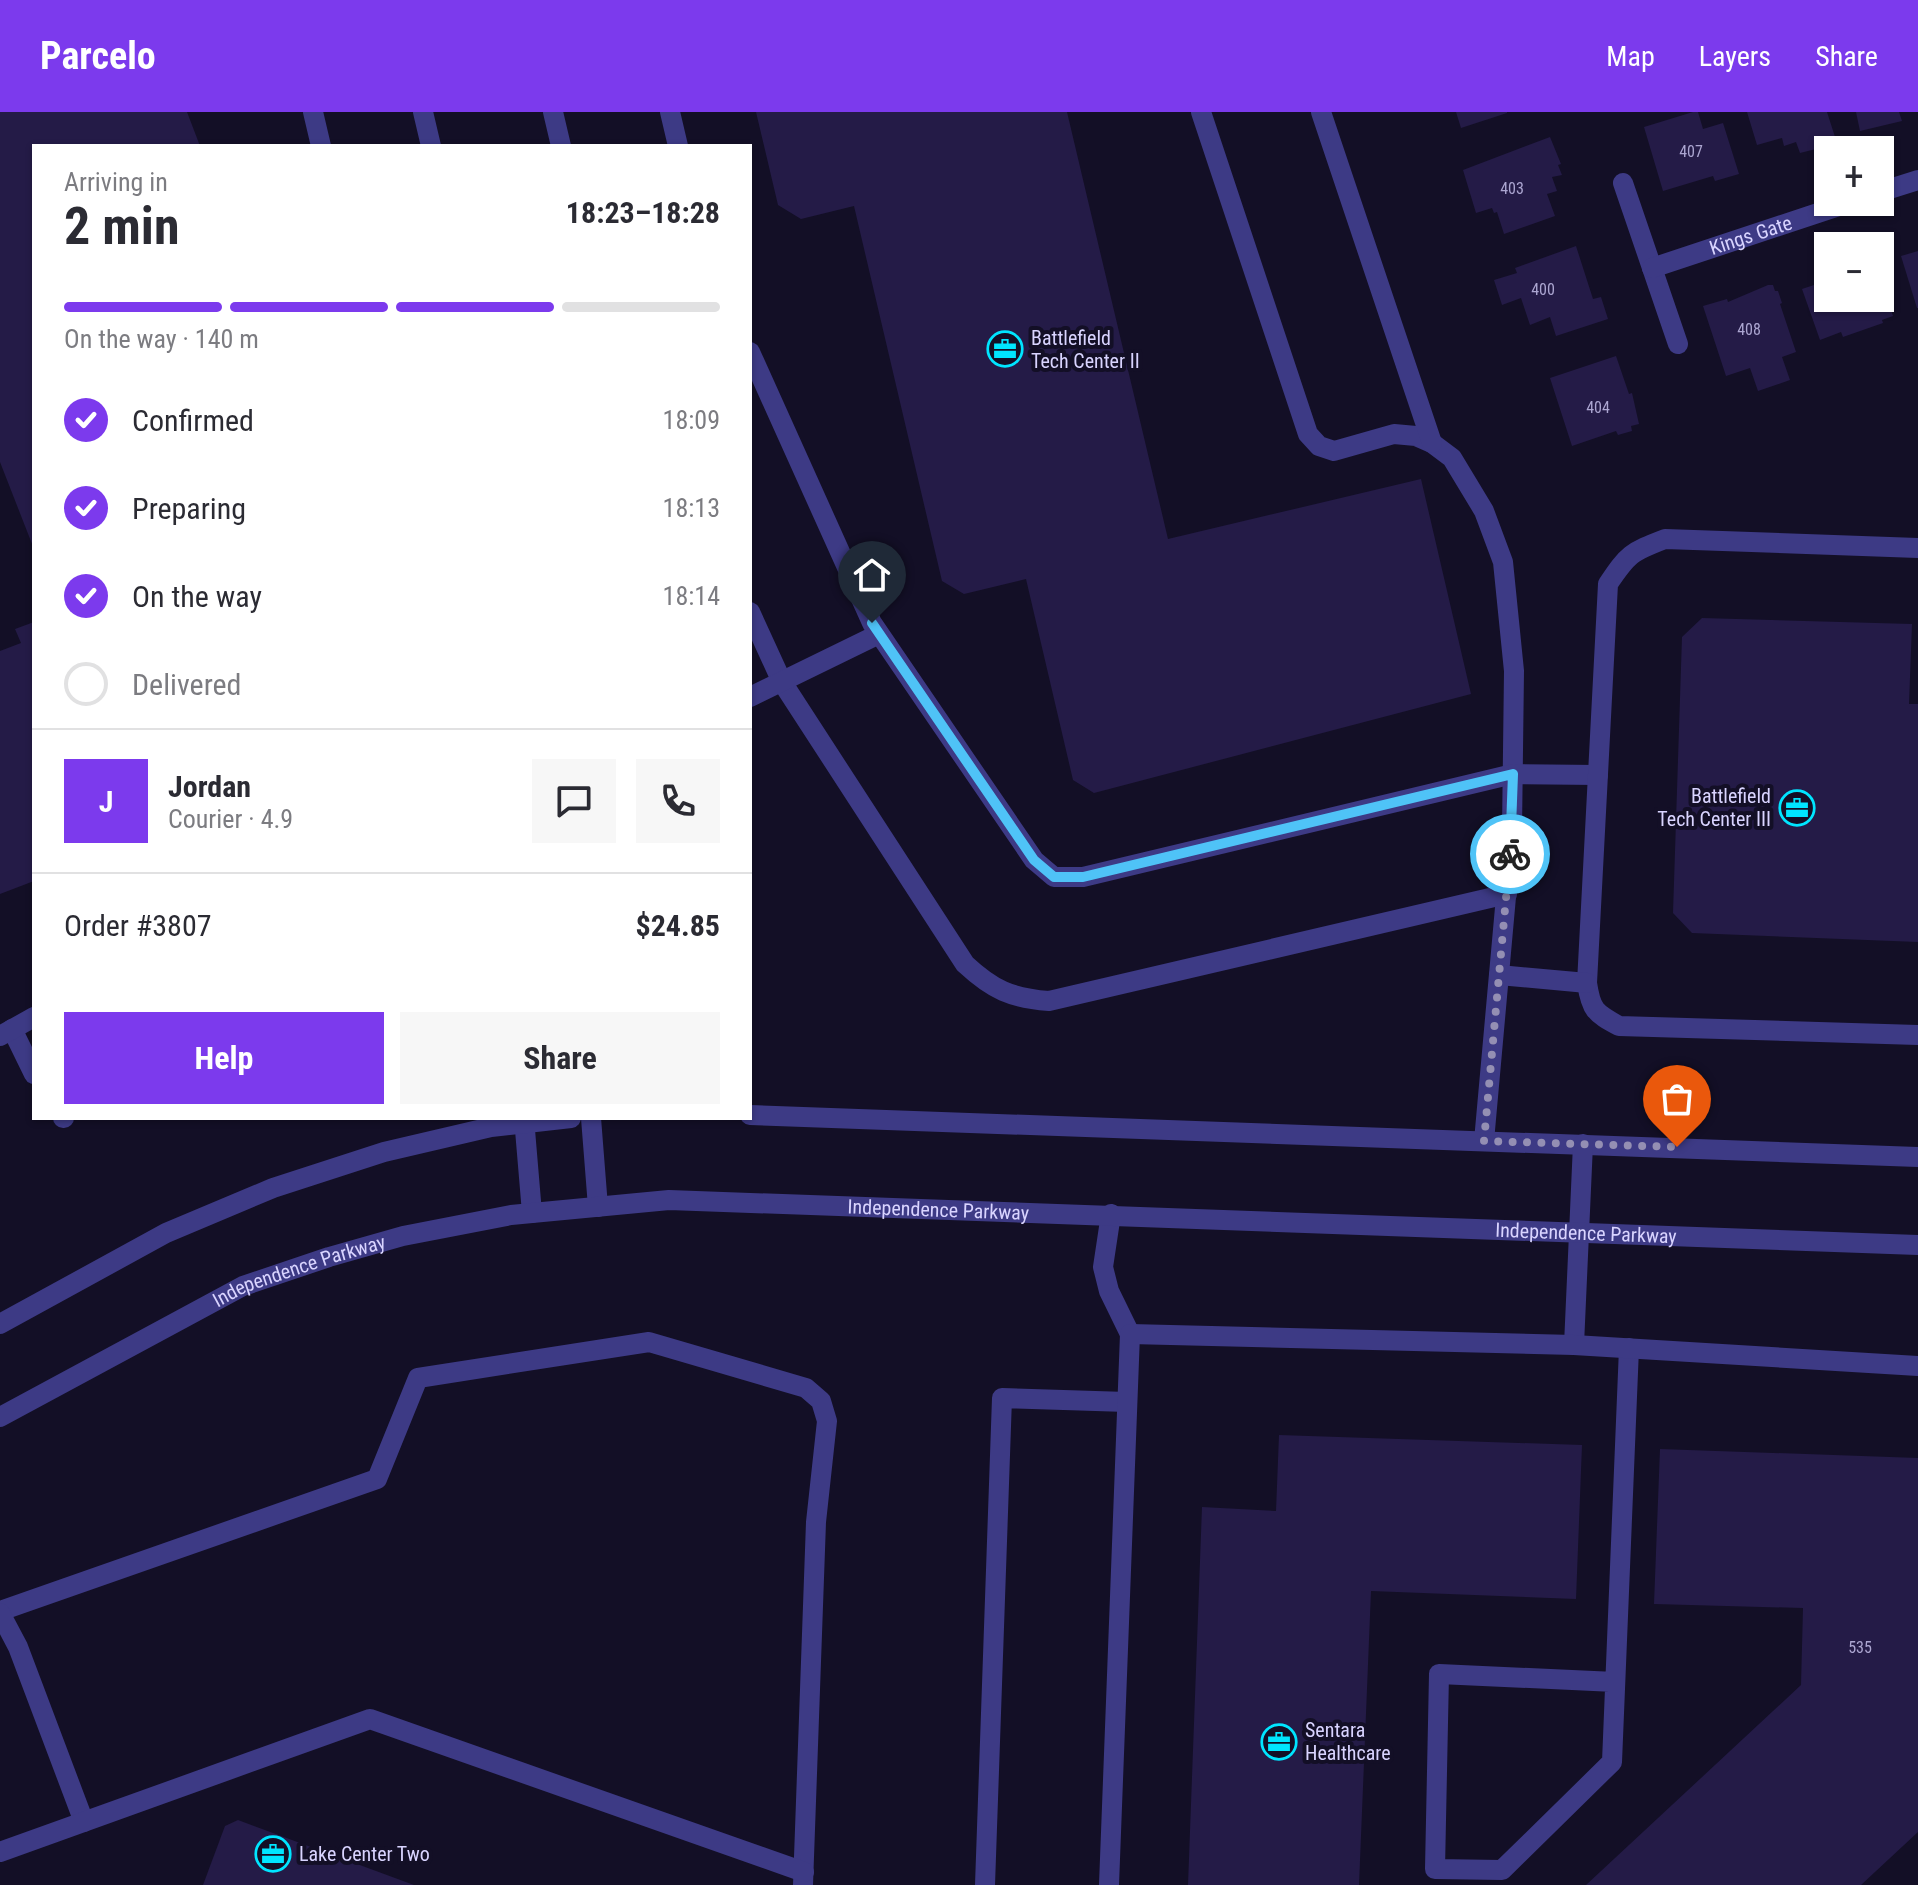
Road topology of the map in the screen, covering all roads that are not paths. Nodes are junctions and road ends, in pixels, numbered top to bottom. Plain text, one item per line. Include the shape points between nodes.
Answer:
1 (313, 112) edge
2 (423, 112) edge
3 (553, 112) edge
4 (670, 112) edge
5 (1201, 112) edge
6 (1321, 112) edge
7 (321, 144) edge
8 (431, 144) edge
9 (561, 144) edge
10 (678, 144) edge
11 (1918, 180) edge
12 (1623, 183) dead end
13 (1894, 188) edge
14 (1814, 214) edge
15 (1652, 268) junction
16 (1678, 344) dead end
17 (752, 356) edge
18 (1432, 443) junction
19 (1918, 548) edge
20 (752, 616) edge
21 (879, 634) junction
22 (782, 682) junction
23 (752, 696) edge
24 (1513, 774) junction
25 (1598, 775) junction
26 (1507, 894) junction
27 (1499, 975) junction
28 (1587, 983) junction
29 (32, 1018) edge
30 (6, 1032) edge
31 (1918, 1035) edge
32 (32, 1071) edge
33 (752, 1115) edge
34 (591, 1120) edge
35 (524, 1121) edge
36 (1484, 1141) junction
37 (1583, 1144) junction
38 (1918, 1157) edge
39 (598, 1207) junction
40 (532, 1213) junction
41 (1111, 1214) junction
42 (1579, 1234) junction
43 (1918, 1245) edge
44 (0, 1324) edge
45 (1130, 1334) junction
46 (1574, 1345) junction
47 (1629, 1348) junction
48 (1918, 1366) edge
49 (1127, 1402) junction
50 (0, 1417) edge
51 (0, 1612) edge
52 (1615, 1682) junction
53 (84, 1822) junction
54 (0, 1852) edge
55 (804, 1879) edge
56 (985, 1885) edge
57 (1109, 1885) edge

1 - 7 street
2 - 8 street
3 - 9 street
4 - 10 street
5 - 18 street via 1308,434 1319,446 1334,451 1394,434
6 - 18 street
11 - 13 street
12 - 15 street
14 - 15 street, Kings Gate
15 - 16 street
17 - 21 street
18 - 24 street via 1452,458 1484,511 1503,562 1514,671
19 - 25 street via 1665,539 1633,551 1608,584
20 - 22 street
21 - 22 street
21 - 24 street via 1034,860 1054,877 1083,877
22 - 23 street
22 - 26 street via 965,964 986,984 1018,998 1049,1001
24 - 25 street
24 - 26 street
25 - 28 street
26 - 27 street
27 - 28 street
27 - 36 street
28 - 31 street via 1590,1005 1619,1026
29 - 30 street
30 - 32 street
33 - 36 street
34 - 39 street
35 - 40 street
35 - 44 street via 384,1152 273,1188 166,1233
36 - 37 street
37 - 38 street
37 - 42 street
39 - 40 street, Independence Parkway
39 - 41 street, Independence Parkway via 684,1200
40 - 50 street, Independence Parkway via 403,1236 243,1286
41 - 42 street, Independence Parkway
41 - 45 street via 1103,1267
42 - 43 street, Independence Parkway
42 - 46 street
45 - 46 street
45 - 49 street
46 - 47 street
47 - 48 street
47 - 52 street
49 - 56 street via 1002,1398
49 - 57 street
51 - 53 street
51 - 55 street via 377,1479 418,1378 649,1342 806,1388 821,1401 827,1421 816,1522
52 - 52 street via 1612,1762 1502,1870 1435,1869 1439,1674
53 - 54 street
53 - 55 street via 370,1719

